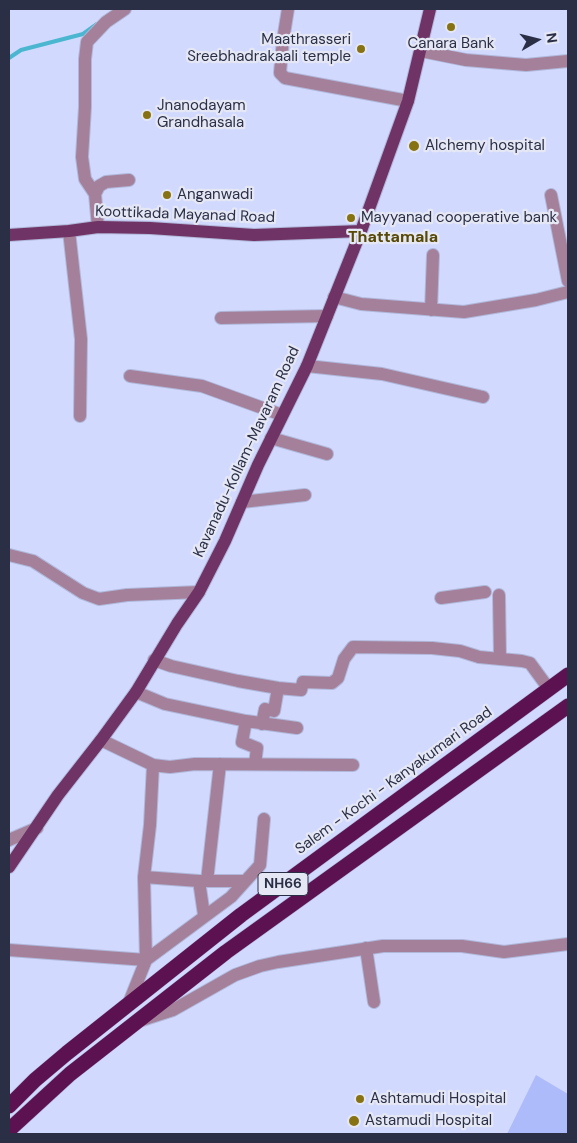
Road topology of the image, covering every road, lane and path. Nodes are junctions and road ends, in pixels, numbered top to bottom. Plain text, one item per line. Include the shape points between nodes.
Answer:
1 (125, 9) edge
2 (288, 9) edge
3 (430, 9) edge
4 (421, 51) junction
5 (568, 60) edge
6 (408, 101) junction
7 (130, 180) dead end
8 (95, 194) junction
9 (550, 195) dead end
10 (98, 228) junction
11 (68, 231) junction
12 (361, 231) junction
13 (9, 235) edge
14 (433, 255) dead end
15 (568, 281) edge
16 (568, 292) edge
17 (334, 297) junction
18 (431, 310) junction
19 (327, 316) junction
20 (221, 318) dead end
21 (307, 366) junction
22 (130, 376) dead end
23 (483, 397) dead end
24 (282, 415) junction
25 (80, 416) dead end
26 (271, 438) junction
27 (327, 454) dead end
28 (305, 496) dead end
29 (242, 502) junction
30 (9, 555) edge
31 (199, 592) junction
32 (485, 592) dead end
33 (499, 595) dead end
34 (441, 598) dead end
35 (500, 659) junction
36 (154, 660) junction
37 (568, 675) edge
38 (278, 688) junction
39 (549, 689) junction
40 (136, 692) junction
41 (568, 706) edge
42 (246, 722) junction
43 (262, 724) junction
44 (297, 728) dead end
45 (101, 740) junction
46 (220, 764) junction
47 (255, 764) junction
48 (153, 765) junction
49 (353, 765) dead end
50 (264, 819) dead end
51 (37, 828) junction
52 (9, 840) edge
53 (9, 867) edge
54 (144, 877) junction
55 (203, 881) junction
56 (245, 882) junction
57 (204, 915) junction
58 (568, 944) edge
59 (366, 948) junction
60 (9, 950) edge
61 (146, 960) junction
62 (374, 1002) dead end
63 (128, 1005) junction
64 (137, 1021) junction
65 (9, 1106) edge
66 (9, 1130) edge

1 - 8 street via 106,22 87,42 82,157 85,179
2 - 6 street via 280,74 285,78
3 - 4 main road, Kavanadu-Kollam-Mavaram Road
4 - 5 street via 466,60 526,65
4 - 6 main road, Kavanadu-Kollam-Mavaram Road
6 - 12 main road, Kavanadu-Kollam-Mavaram Road
7 - 8 street via 106,182
8 - 10 street
9 - 15 street
10 - 11 main road, Koottikada Mayanad Road
10 - 12 main road, Koottikada Mayanad Road via 254,235
11 - 13 main road, Koottikada Mayanad Road
11 - 25 street via 81,339
12 - 17 main road, Kavanadu-Kollam-Mavaram Road
14 - 18 street
16 - 18 street via 474,311
17 - 18 street via 361,304
17 - 19 main road, Kavanadu-Kollam-Mavaram Road
19 - 20 street
19 - 21 main road, Kavanadu-Kollam-Mavaram Road
21 - 23 street via 382,374
21 - 24 main road, Kavanadu-Kollam-Mavaram Road
22 - 24 street via 202,386
24 - 26 main road, Kavanadu-Kollam-Mavaram Road
26 - 27 street
26 - 29 main road, Kavanadu-Kollam-Mavaram Road
28 - 29 street
29 - 31 main road, Kavanadu-Kollam-Mavaram Road
30 - 31 street via 33,561 83,593 99,599
31 - 36 main road, Kavanadu-Kollam-Mavaram Road
32 - 34 street
33 - 35 street
35 - 38 street via 432,648 353,647 344,659 338,678 332,683 303,682 301,690
35 - 39 street via 530,663
36 - 38 street
36 - 40 main road, Kavanadu-Kollam-Mavaram Road
37 - 39 highway, Salem - Kochi - Kanyakumari Road / NH66
38 - 43 street via 274,711 264,709
39 - 63 highway, Salem - Kochi - Kanyakumari Road / NH66 via 241,915
40 - 42 street via 165,704
40 - 45 main road, Kavanadu-Kollam-Mavaram Road
41 - 64 highway, NH66 via 226,952
42 - 43 street
42 - 47 street via 242,742 257,748
43 - 44 street
45 - 48 street
45 - 51 main road, Kavanadu-Kollam-Mavaram Road
46 - 47 street
46 - 48 street
46 - 55 street
47 - 49 street
48 - 54 street
50 - 56 street via 260,865
51 - 52 street
51 - 53 main road, Kavanadu-Kollam-Mavaram Road
54 - 55 street
54 - 61 street
55 - 56 street
55 - 57 street
56 - 57 street via 231,897
57 - 61 street
58 - 59 street via 504,952 462,946
59 - 62 street
59 - 64 street via 260,966 235,975 173,1010
60 - 61 street
61 - 63 street
63 - 65 highway, Salem - Kochi - Kanyakumari Road / NH66 via 42,1074
64 - 66 highway, NH66 via 70,1074

